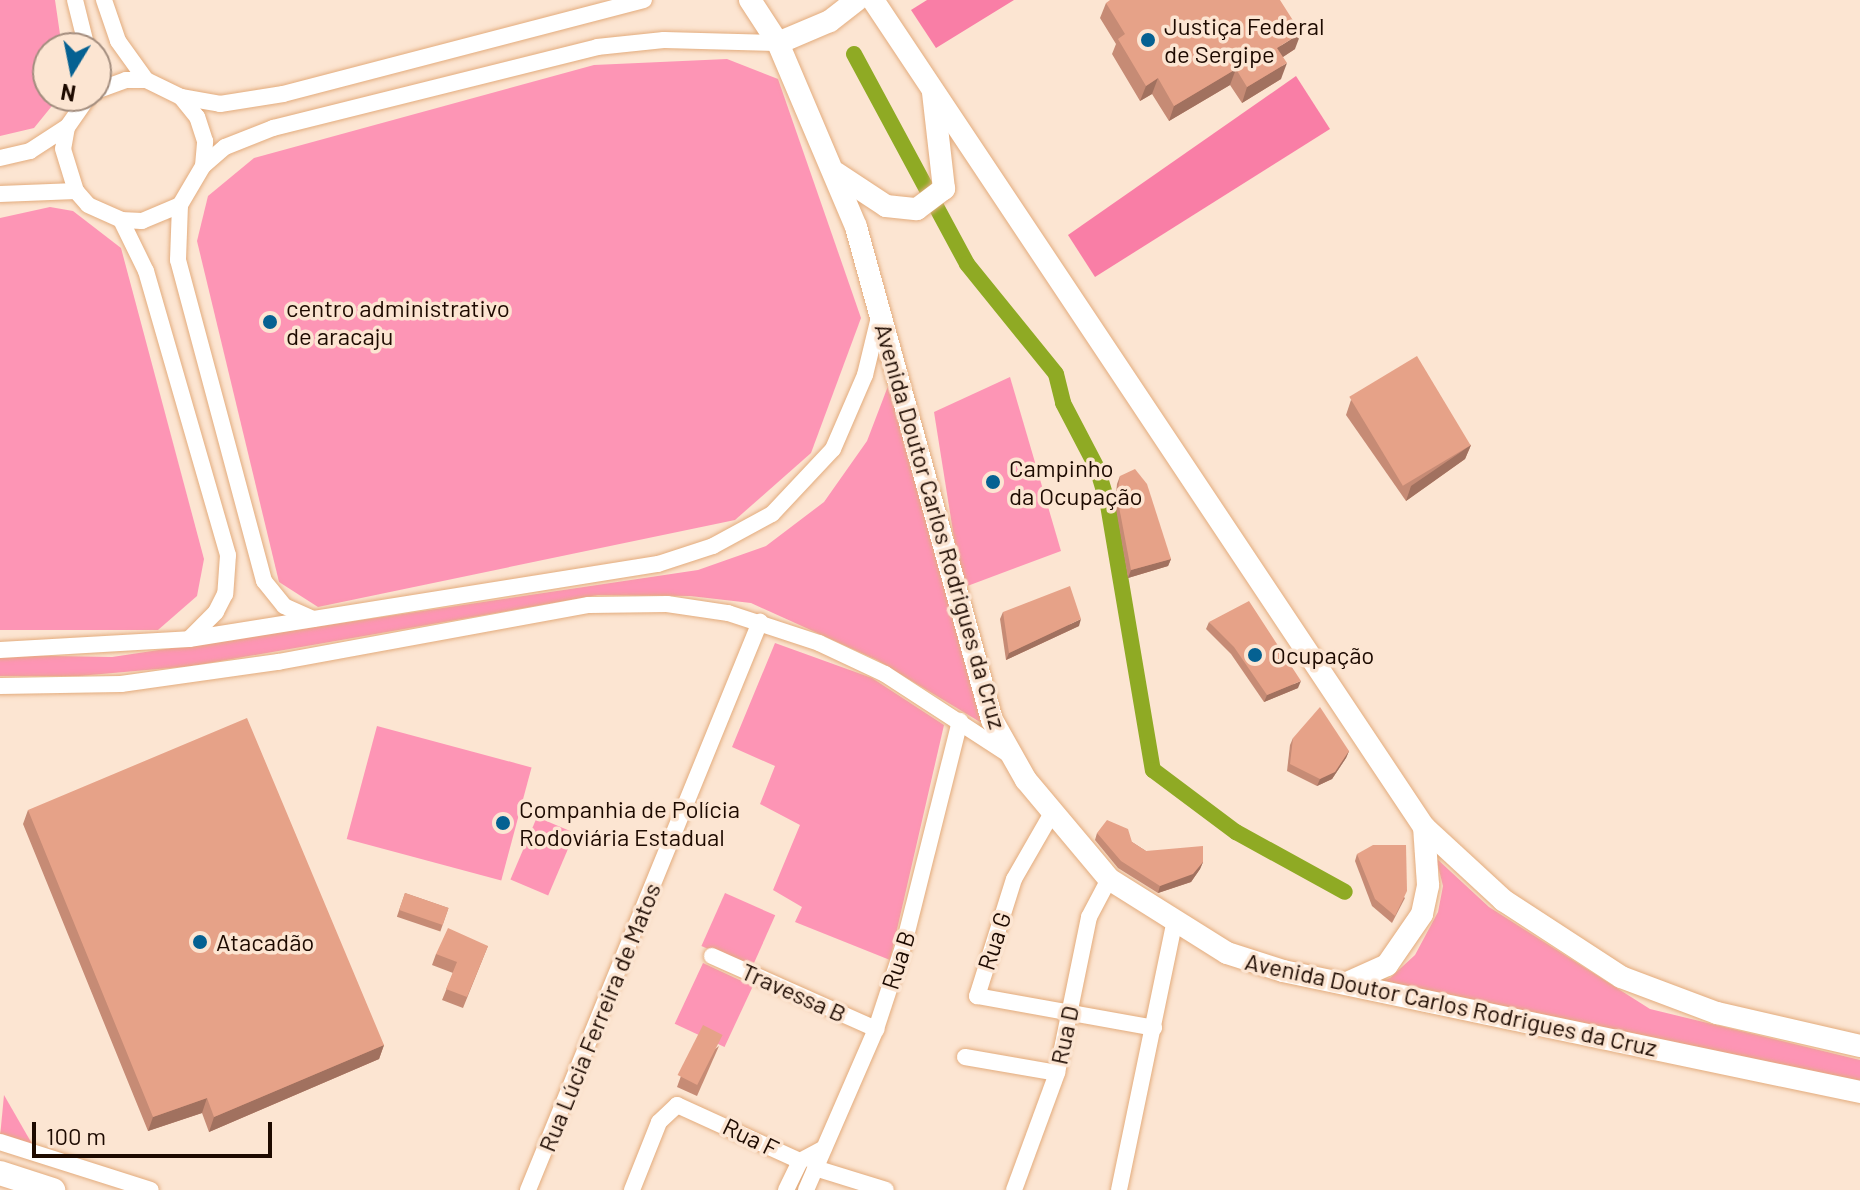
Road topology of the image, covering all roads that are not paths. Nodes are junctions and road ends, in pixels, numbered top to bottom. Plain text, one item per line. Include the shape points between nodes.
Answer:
1 (75, 0) edge
2 (104, 0) edge
3 (644, 0) edge
4 (750, 0) edge
5 (857, 0) edge
6 (873, 0) edge
7 (83, 32) edge
8 (778, 43) junction
9 (146, 80) junction
10 (931, 83) junction
11 (112, 85) edge
12 (181, 97) junction
13 (78, 112) edge
14 (67, 127) junction
15 (0, 158) edge
16 (203, 166) junction
17 (836, 173) junction
18 (76, 191) junction
19 (0, 194) edge
20 (180, 205) junction
21 (121, 220) junction
22 (880, 311) junction
23 (315, 620) junction
24 (760, 622) junction
25 (189, 639) junction
26 (0, 650) edge
27 (0, 686) edge
28 (960, 721) junction
29 (1011, 756) junction
30 (1052, 813) junction
31 (1424, 827) junction
32 (1109, 879) junction
33 (1174, 925) junction
34 (712, 956) dead end
35 (1346, 984) junction
36 (1070, 1012) junction
37 (1154, 1028) junction
38 (876, 1029) junction
39 (1860, 1046) edge
40 (965, 1057) dead end
41 (1057, 1073) junction
42 (1860, 1092) edge
43 (0, 1142) edge
44 (808, 1164) junction
45 (0, 1173) edge
46 (53, 1190) edge
47 (151, 1190) edge
48 (528, 1190) edge
49 (632, 1190) edge
50 (786, 1190) edge
51 (806, 1190) edge
52 (886, 1190) edge
53 (1014, 1190) edge
54 (1119, 1190) edge

1 - 7 street
2 - 9 street via 118,41
3 - 12 street via 283,94 220,104
4 - 8 main road, Avenida Doutor Carlos Rodrigues da Cruz
5 - 8 main road via 830,21
6 - 10 main road
8 - 16 street via 664,40 597,47 273,128 241,138
8 - 17 main road, Avenida Doutor Carlos Rodrigues da Cruz
9 - 11 street
9 - 12 street
10 - 17 main road via 944,189 917,209 886,206
10 - 31 main road
12 - 16 street via 197,117 205,141
13 - 14 street
14 - 15 street via 30,151
14 - 18 street via 66,171
16 - 20 street
17 - 22 main road, Avenida Doutor Carlos Rodrigues da Cruz
18 - 19 street
18 - 21 street via 104,214
20 - 21 street via 152,218
20 - 23 street via 178,260 264,581 284,606
21 - 25 street via 146,271 228,555 225,594 216,612
22 - 23 street via 865,375 833,449 800,489 742,534 658,564
22 - 29 main road, Avenida Doutor Carlos Rodrigues da Cruz via 992,720
23 - 25 street
24 - 27 street via 667,604 589,605 278,662 121,684
24 - 28 street via 885,674
24 - 48 street, Rua Lúcia Ferreira de Matos
25 - 26 street
28 - 29 street
28 - 38 street, Rua B via 911,921
29 - 30 main road, Avenida Doutor Carlos Rodrigues da Cruz
30 - 32 main road, Avenida Doutor Carlos Rodrigues da Cruz
30 - 36 street, Rua G via 1014,879 977,995
31 - 35 main road via 1428,885 1422,914 1387,965
31 - 39 main road via 1503,900 1621,977 1717,1013
32 - 33 main road, Avenida Doutor Carlos Rodrigues da Cruz
32 - 36 street, Rua D via 1089,917
33 - 35 main road, Avenida Doutor Carlos Rodrigues da Cruz via 1243,960
33 - 37 street
34 - 38 street, Travessa B
35 - 42 main road, Avenida Doutor Carlos Rodrigues da Cruz
36 - 37 street, Rua G
36 - 41 street, Rua D
37 - 54 street
38 - 44 street, Rua B via 824,1148
40 - 41 street
41 - 53 street, Rua D
43 - 47 street
44 - 49 street, Rua F via 677,1105 659,1122
44 - 50 street, Rua B
44 - 51 street, Rua B
44 - 52 street, Rua F
45 - 46 main road

